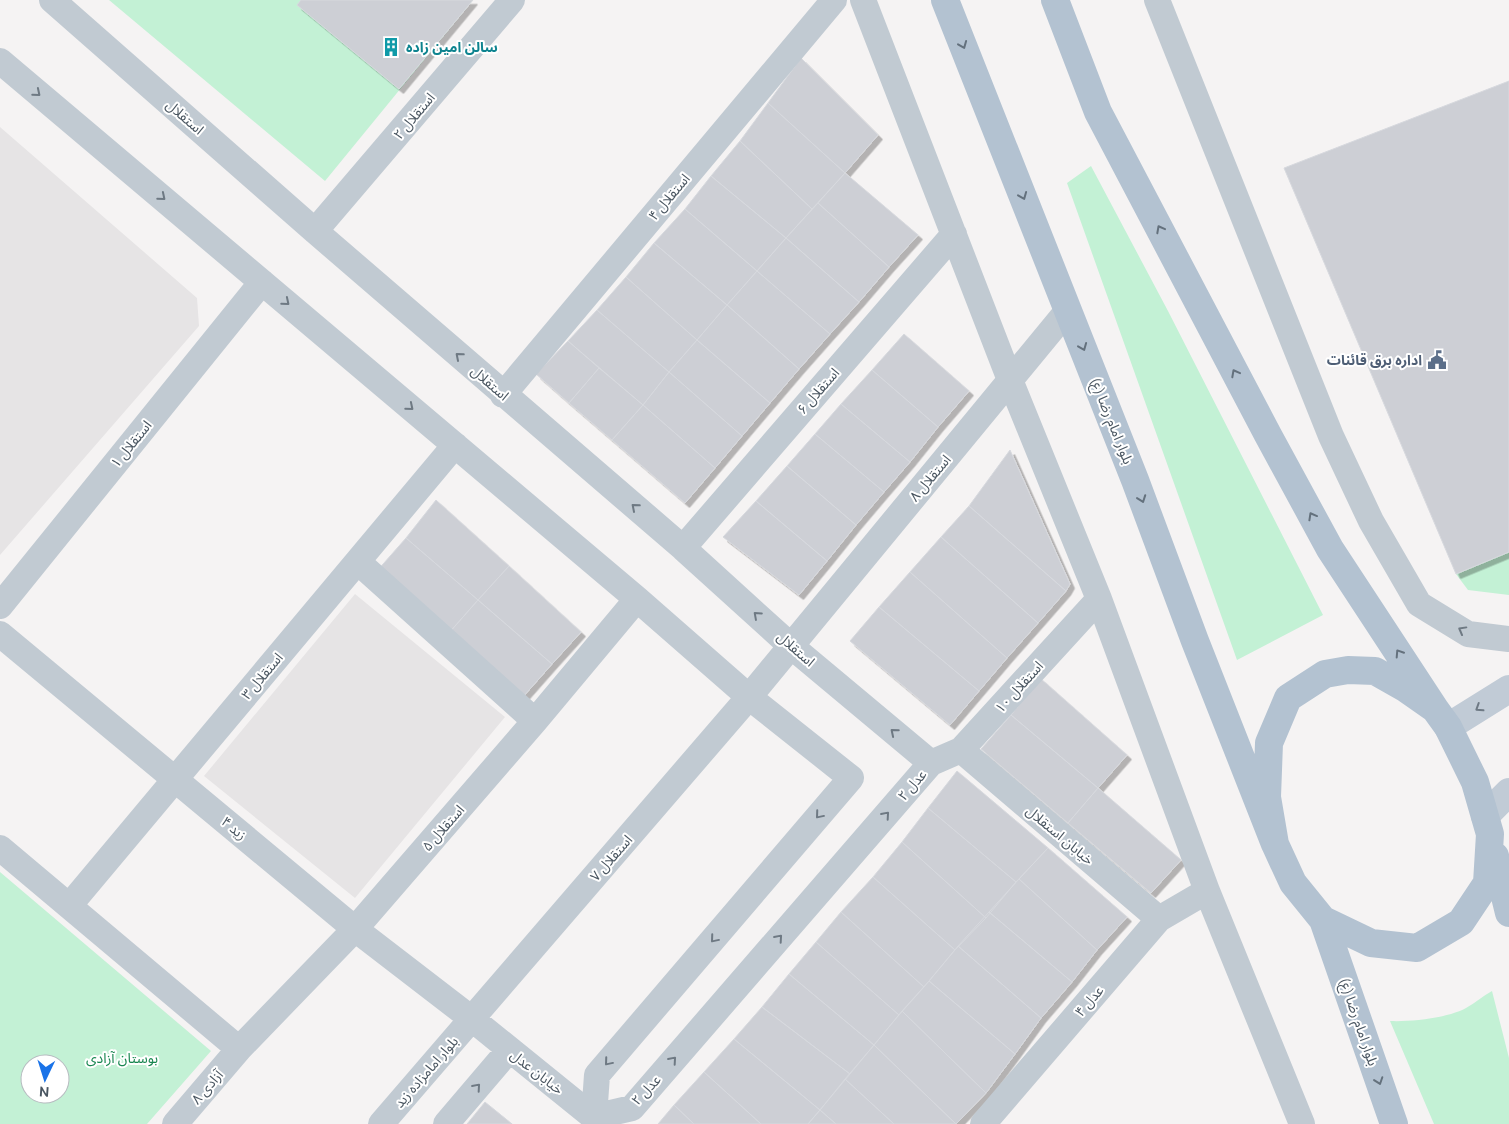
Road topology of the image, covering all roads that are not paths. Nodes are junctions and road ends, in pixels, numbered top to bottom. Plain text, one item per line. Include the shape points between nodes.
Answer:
1 (52, 0) edge
2 (512, 0) edge
3 (834, 0) edge
4 (863, 0) edge
5 (945, 0) edge
6 (1055, 0) edge
7 (1157, 0) edge
8 (0, 61) edge
9 (315, 231) junction
10 (954, 234) junction
11 (262, 282) junction
12 (1068, 310) junction
13 (1010, 380) junction
14 (504, 395) junction
15 (455, 445) junction
16 (682, 548) junction
17 (358, 562) junction
18 (637, 599) junction
19 (1099, 600) junction
20 (0, 606) edge
21 (0, 634) edge
22 (1509, 639) edge
23 (792, 646) junction
24 (1509, 689) edge
25 (749, 697) junction
26 (1442, 718) junction
27 (536, 721) junction
28 (961, 750) junction
29 (931, 763) junction
30 (176, 779) junction
31 (1509, 792) edge
32 (1488, 825) junction
33 (1274, 844) junction
34 (0, 848) edge
35 (1207, 891) junction
36 (68, 906) junction
37 (1509, 913) edge
38 (1159, 920) junction
39 (1323, 920) junction
40 (355, 929) junction
41 (472, 1019) junction
42 (239, 1050) junction
43 (509, 1050) junction
44 (595, 1122) edge
45 (175, 1124) edge
46 (381, 1124) edge
47 (446, 1124) edge
48 (982, 1124) edge
49 (1302, 1124) edge
50 (1394, 1124) edge

1 - 9 street, استقلال
2 - 9 street, استقلال ۲
3 - 14 street, استقلال ۴
4 - 10 street
5 -> 12 main road, بلوار امام رضا (ع)
26 -> 6 main road via 1330,549 1273,444 1098,112
22 -> 7 street via 1468,634 1418,604 1371,521 1331,436
8 -> 11 street
14 -> 9 street, استقلال
10 - 13 street
10 - 16 street, استقلال ۶
11 -> 15 street
11 - 20 street, استقلال ۱
12 - 13 street, استقلال ۸
12 -> 33 main road, بلوار امام رضا (ع)
13 - 19 street
13 - 23 street, استقلال ۸
16 -> 14 street, استقلال
15 - 17 street, استقلال ۳
15 - 18 street
23 -> 16 street, استقلال
17 - 27 street
17 - 30 street, استقلال ۳
18 - 25 street
18 - 27 street, استقلال ۵
19 - 28 street, استقلال ۱۰
19 - 35 street
21 - 30 street, زید ۴
23 - 25 street, استقلال ۸
29 -> 23 street, استقلال
24 -> 26 main road
25 - 41 street, استقلال ۷
25 -> 44 street via 851,778 597,1076
26 - 32 main road via 1475,782
26 - 33 main road via 1405,688 1375,671 1348,670 1325,674 1288,698 1269,743 1267,797
27 - 40 street, استقلال ۵
28 - 29 street, استقلال ۱۰
28 - 38 street, خیابان استقلال
44 -> 29 street, عدل ۲ via 632,1108
30 - 36 street, استقلال ۳
30 - 40 street, زید ۴
31 - 32 main road
32 - 37 main road
32 - 39 main road via 1487,883 1461,922 1417,948 1371,943
33 - 39 main road via 1293,883
34 - 36 street
35 - 38 street, عدل ۴
35 - 49 street
36 - 42 street
38 - 48 street, عدل ۴
39 -> 50 main road, بلوار امام رضا (ع)
40 - 41 street, زید ۴
40 - 42 street, استقلال ۵
41 - 43 street, خیابان عدل
41 - 46 street, بلوار امامزاده زید
42 - 45 street, آزادی ۸
43 - 44 street, خیابان عدل
47 -> 43 street

